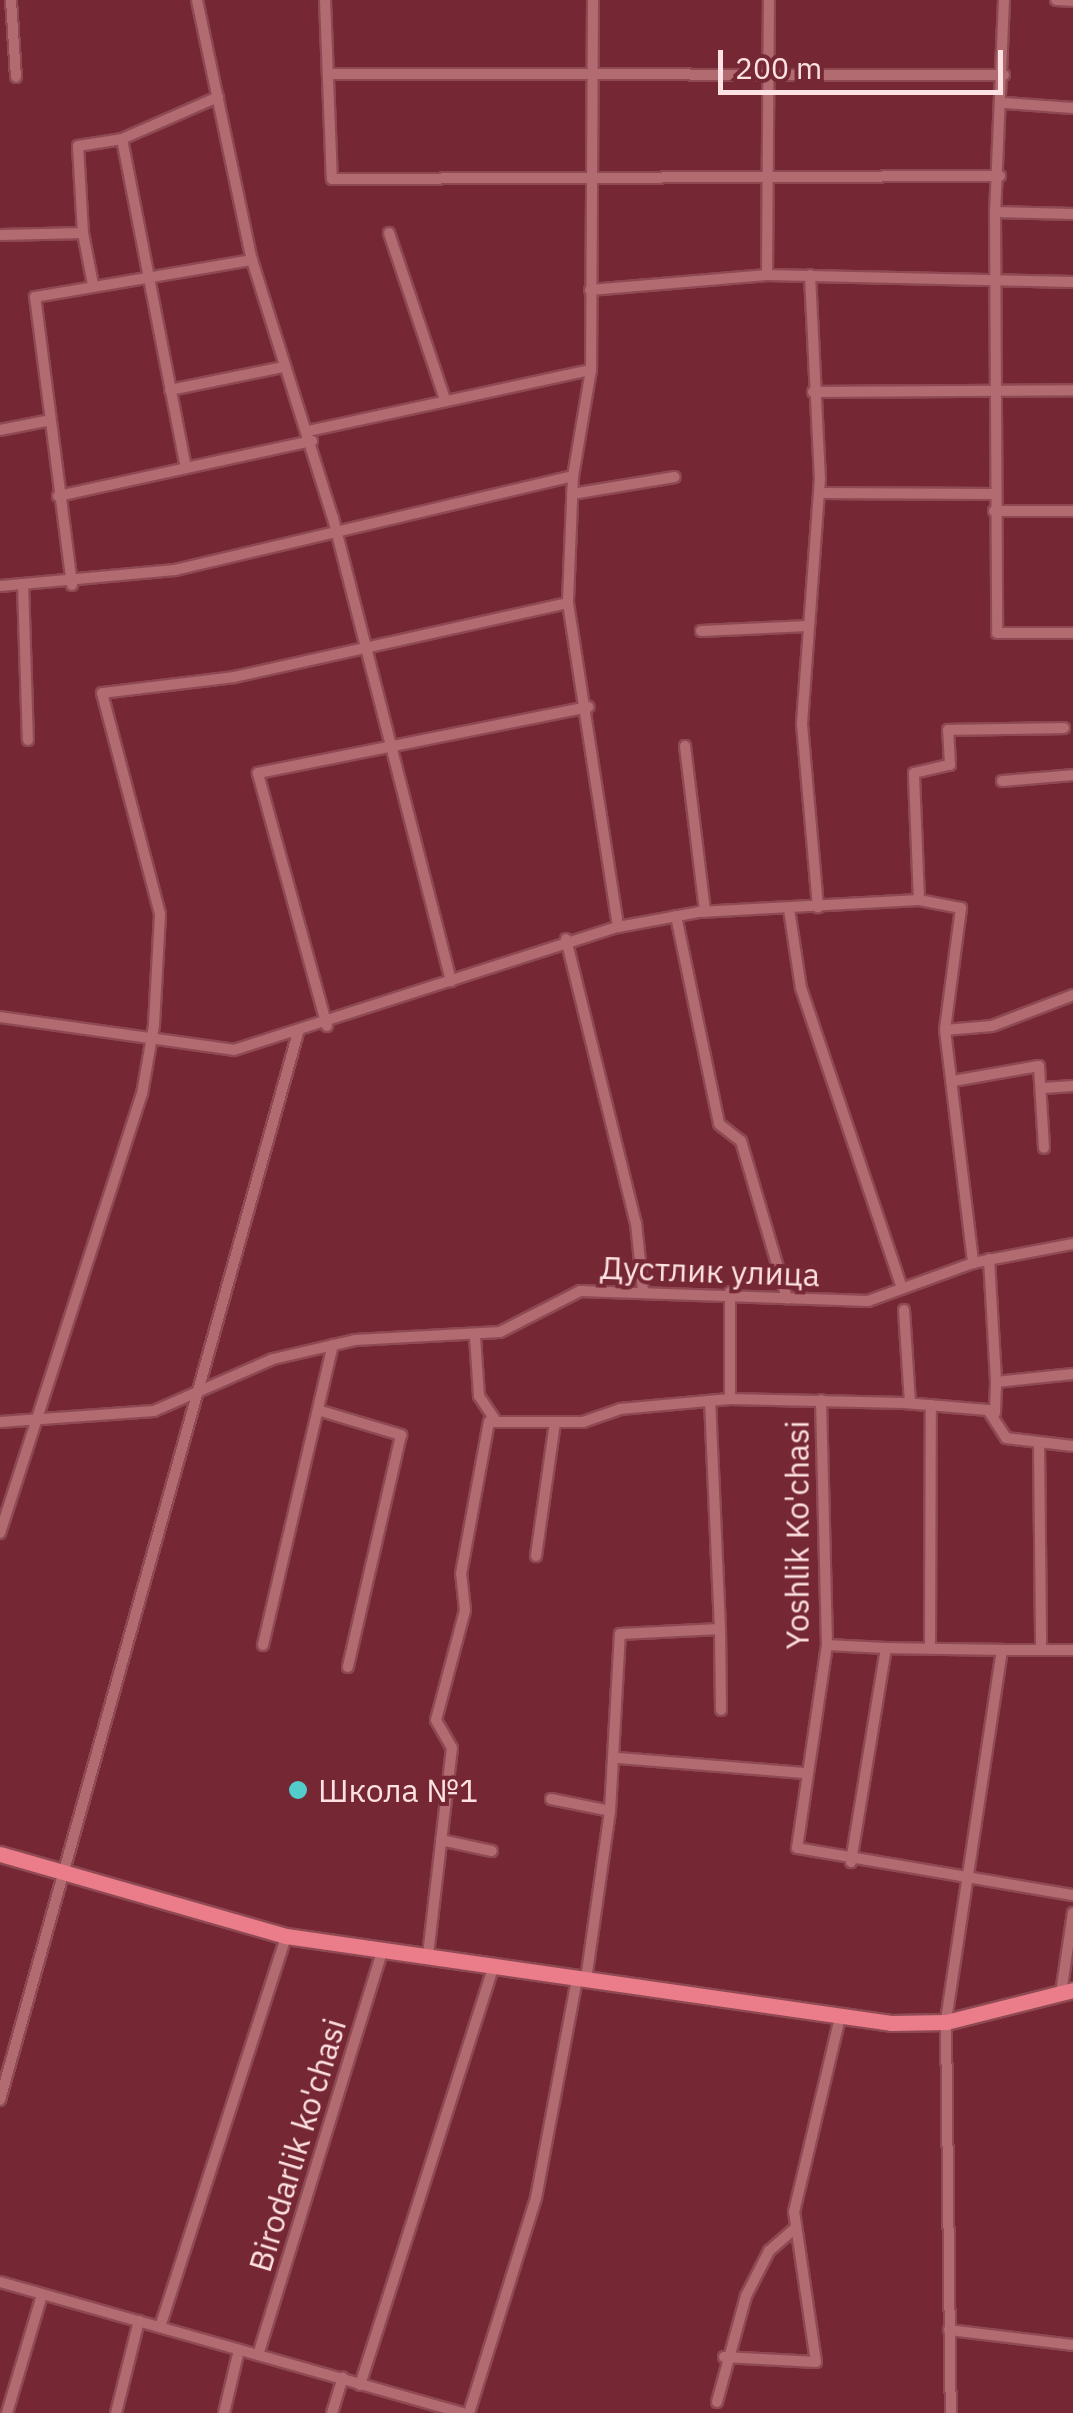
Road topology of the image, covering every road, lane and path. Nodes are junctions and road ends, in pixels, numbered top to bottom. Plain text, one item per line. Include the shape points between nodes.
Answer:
1 (11, 0) edge
2 (197, 0) edge
3 (325, 0) edge
4 (592, 0) edge
5 (769, 0) edge
6 (1004, 0) edge
7 (1056, 0) edge
8 (1073, 1) edge
9 (591, 68) junction
10 (768, 71) junction
11 (328, 74) junction
12 (1004, 75) junction
13 (16, 76) dead end
14 (218, 97) junction
15 (1004, 102) junction
16 (1073, 108) edge
17 (122, 139) junction
18 (588, 172) junction
19 (768, 174) junction
20 (1000, 176) junction
21 (994, 212) junction
22 (1073, 214) edge
23 (83, 233) junction
24 (389, 233) dead end
25 (1, 235) edge
26 (252, 260) junction
27 (767, 275) junction
28 (151, 276) junction
29 (810, 276) junction
30 (996, 280) junction
31 (1073, 282) edge
32 (93, 285) junction
33 (590, 290) junction
34 (283, 367) junction
35 (591, 370) junction
36 (995, 389) junction
37 (170, 390) junction
38 (1073, 390) edge
39 (813, 392) junction
40 (445, 398) junction
41 (46, 421) junction
42 (0, 430) edge
43 (310, 436) junction
44 (186, 468) junction
45 (573, 476) junction
46 (675, 476) dead end
47 (820, 493) junction
48 (572, 494) junction
49 (994, 494) junction
50 (58, 496) junction
51 (994, 511) junction
52 (1073, 511) edge
53 (334, 529) junction
54 (23, 584) junction
55 (72, 585) junction
56 (0, 586) edge
57 (568, 603) junction
58 (808, 626) junction
59 (701, 631) dead end
60 (1073, 632) edge
61 (364, 648) junction
62 (588, 707) junction
63 (1064, 728) dead end
64 (28, 740) dead end
65 (388, 746) junction
66 (685, 746) dead end
67 (1073, 775) edge
68 (1002, 781) dead end
69 (918, 900) junction
70 (818, 907) junction
71 (789, 909) junction
72 (705, 912) junction
73 (676, 916) junction
74 (618, 927) junction
75 (566, 940) junction
76 (451, 981) junction
77 (1073, 995) edge
78 (0, 1017) edge
79 (327, 1026) junction
80 (945, 1030) junction
81 (298, 1033) junction
82 (152, 1041) junction
83 (953, 1081) junction
84 (1073, 1086) edge
85 (1043, 1088) junction
86 (1044, 1148) dead end
87 (1073, 1244) edge
88 (989, 1260) junction
89 (973, 1263) junction
90 (902, 1288) junction
91 (643, 1291) junction
92 (730, 1292) junction
93 (787, 1298) junction
94 (904, 1310) dead end
95 (475, 1337) junction
96 (333, 1345) junction
97 (1073, 1374) edge
98 (996, 1382) junction
99 (206, 1386) junction
100 (730, 1398) junction
101 (821, 1400) junction
102 (910, 1403) junction
103 (710, 1404) junction
104 (931, 1405) junction
105 (321, 1411) junction
106 (996, 1412) junction
107 (39, 1414) junction
108 (494, 1418) junction
109 (0, 1422) edge
110 (555, 1423) junction
111 (1040, 1444) junction
112 (1073, 1446) edge
113 (0, 1533) edge
114 (536, 1556) dead end
115 (720, 1629) junction
116 (263, 1645) dead end
117 (826, 1645) junction
118 (886, 1648) junction
119 (930, 1648) junction
120 (1041, 1648) junction
121 (1002, 1650) junction
122 (1073, 1650) edge
123 (348, 1668) dead end
124 (721, 1710) dead end
125 (617, 1758) junction
126 (805, 1773) junction
127 (551, 1799) dead end
128 (610, 1811) junction
129 (441, 1840) junction
130 (492, 1851) dead end
131 (0, 1854) edge
132 (851, 1862) junction
133 (61, 1872) junction
134 (970, 1881) junction
135 (1073, 1894) edge
136 (1073, 1913) edge
137 (286, 1936) junction
138 (383, 1949) junction
139 (428, 1955) junction
140 (494, 1966) junction
141 (581, 1979) junction
142 (1067, 1992) edge
143 (840, 2017) junction
144 (946, 2022) junction
145 (0, 2100) edge
146 (794, 2229) junction
147 (0, 2282) edge
148 (42, 2295) junction
149 (138, 2321) junction
150 (160, 2327) junction
151 (949, 2330) junction
152 (1073, 2345) edge
153 (239, 2350) junction
154 (258, 2354) junction
155 (724, 2358) junction
156 (344, 2378) junction
157 (360, 2385) junction
158 (718, 2402) dead end
159 (446, 2410) edge
160 (7, 2413) edge
161 (116, 2413) edge
162 (224, 2413) edge
163 (332, 2413) edge
164 (465, 2413) edge
165 (951, 2413) edge

1 - 13 street
2 - 14 street
3 - 11 street
4 - 9 street
5 - 10 street
6 - 12 street
7 - 8 street
9 - 10 street
9 - 11 street
9 - 18 street
10 - 12 street
10 - 19 street
11 - 18 street via 332,180
12 - 15 street
14 - 17 street
14 - 26 street
15 - 16 street
15 - 20 street
17 - 23 street via 78,146
17 - 28 street
18 - 19 street
18 - 33 street
19 - 20 street
19 - 27 street
20 - 21 street
21 - 22 street
21 - 30 street
23 - 25 street
23 - 32 street
24 - 40 street
26 - 28 street
26 - 34 street
27 - 29 street
27 - 33 street
28 - 32 street
28 - 37 street
29 - 30 street
29 - 39 street
30 - 31 street
30 - 36 street
32 - 41 street via 35,297
33 - 35 street
34 - 37 street
34 - 43 street
35 - 40 street
35 - 45 street
36 - 38 street
36 - 39 street
36 - 49 street
37 - 44 street
39 - 47 street
40 - 43 street
41 - 42 street
41 - 50 street
43 - 44 street
43 - 53 street
44 - 50 street
45 - 48 street
45 - 53 street
46 - 48 street
47 - 49 street
47 - 58 street
48 - 57 street
49 - 51 street
50 - 55 street
51 - 52 street
51 - 60 street via 997,633
53 - 55 street
53 - 61 street
54 - 55 street
54 - 56 street
54 - 64 street
57 - 61 street
57 - 62 street
58 - 59 street
58 - 70 street via 802,724
61 - 65 street
61 - 82 street via 102,693 160,914
62 - 65 street
62 - 74 street
63 - 69 street via 948,730 950,765 914,774
65 - 76 street
65 - 79 street via 258,773
66 - 72 street
67 - 68 street
69 - 70 street
69 - 80 street via 961,908
70 - 71 street
71 - 72 street
71 - 90 street via 801,988
72 - 73 street
73 - 74 street
73 - 93 street via 719,1124 741,1141
74 - 75 street
75 - 76 street
75 - 91 street via 636,1223
76 - 79 street
77 - 80 street via 992,1026
78 - 82 street
79 - 81 street
80 - 83 street
81 - 82 street via 234,1050
81 - 99 street
82 - 107 street
83 - 85 street via 1039,1066
83 - 89 street
84 - 85 street
85 - 86 street
87 - 88 street, Дустлик улица
88 - 89 street, Дустлик улица
88 - 98 street
89 - 90 street, Дустлик улица
90 - 93 street, Дустлик улица via 868,1301
91 - 92 street, Дустлик улица
91 - 95 street, Дустлик улица via 580,1292
92 - 93 street, Дустлик улица
92 - 100 street
94 - 102 street
95 - 96 street, Дустлик улица
95 - 108 street via 479,1396
96 - 99 street, Дустлик улица
96 - 105 street
97 - 98 street
98 - 106 street
99 - 107 street, Дустлик улица via 154,1411
99 - 133 street
100 - 101 street
100 - 103 street
101 - 102 street
101 - 117 street, Yoshlik Ko'chasi
102 - 104 street
103 - 110 street
103 - 115 street
104 - 106 street
104 - 119 street
105 - 116 street
105 - 123 street via 401,1435
106 - 111 street via 1006,1438
107 - 109 street, Дустлик улица
107 - 113 street
108 - 110 street
108 - 129 street via 461,1574 464,1610 436,1720 452,1748
110 - 114 street
111 - 112 street
111 - 120 street
115 - 124 street
115 - 125 street via 620,1634
117 - 118 street
117 - 126 street, Yoshlik Ko'chasi
118 - 119 street
118 - 132 street
119 - 121 street
120 - 121 street
120 - 122 street
121 - 134 street
125 - 126 street
125 - 128 street
126 - 132 street, Yoshlik Ko'chasi via 797,1848
127 - 128 street
128 - 141 street
129 - 130 street
129 - 139 street
131 - 133 street
132 - 134 street
133 - 137 street
133 - 145 street
134 - 135 street
134 - 144 street
136 - 142 street
137 - 138 street
137 - 150 street
138 - 139 street
138 - 154 street, Birodarlik ko'chasi
139 - 140 street
140 - 141 street
140 - 157 street
141 - 143 street
141 - 164 street via 536,2198
142 - 144 street
143 - 144 street
143 - 146 street
144 - 151 street
146 - 155 street via 769,2251
146 - 155 street via 816,2362
147 - 148 street
148 - 149 street
148 - 160 street
149 - 150 street
149 - 161 street
150 - 153 street
151 - 152 street
151 - 165 street
153 - 154 street
153 - 162 street
154 - 156 street
155 - 158 street
156 - 157 street
156 - 163 street
157 - 159 street
159 - 164 street

